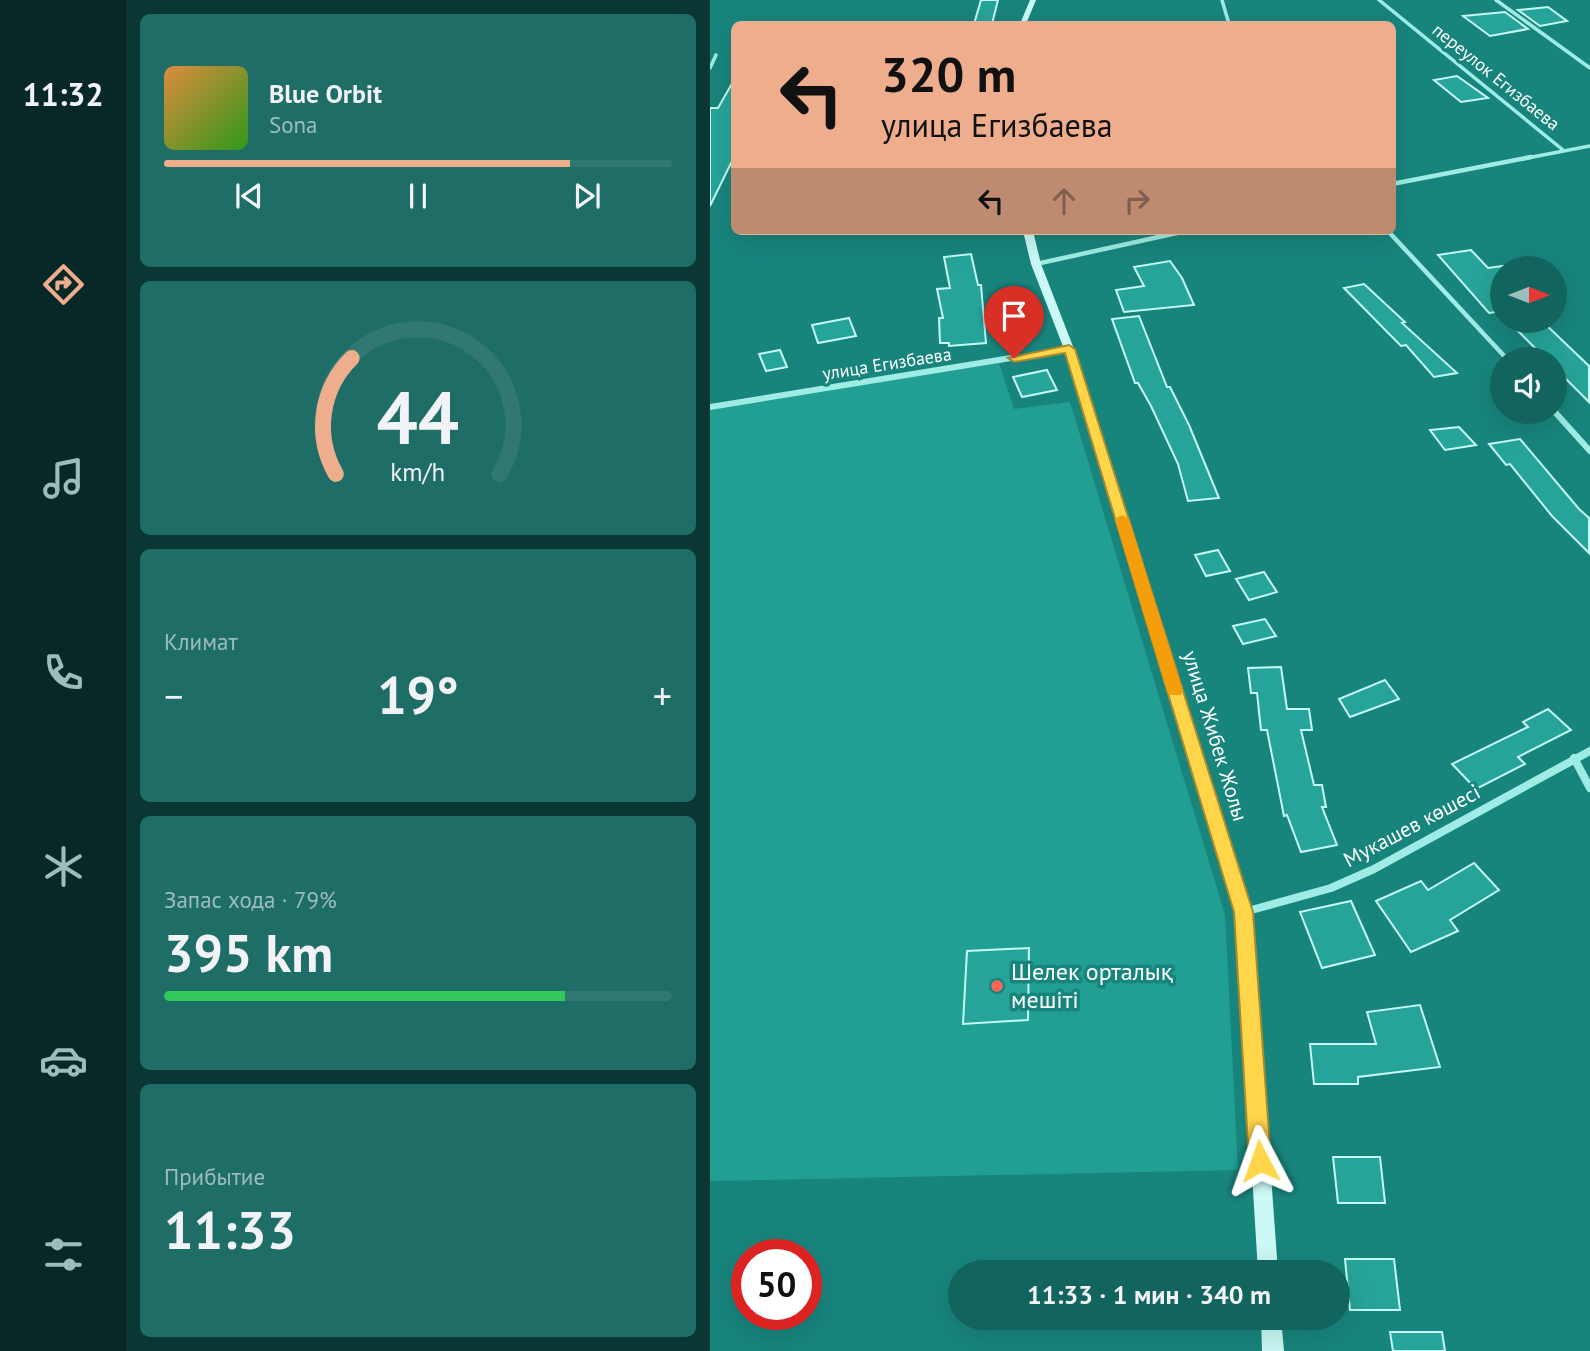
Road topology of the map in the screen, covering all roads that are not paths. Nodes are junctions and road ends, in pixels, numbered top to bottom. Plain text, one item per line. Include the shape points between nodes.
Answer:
1 (1033, 0) edge
2 (1222, 0) edge
3 (1379, 0) edge
4 (1496, 0) edge
5 (1024, 21) edge
6 (1228, 21) edge
7 (716, 55) dead end
8 (710, 68) edge
9 (1590, 68) edge
10 (1590, 146) edge
11 (1563, 150) junction
12 (1396, 183) edge
13 (1029, 235) edge
14 (1168, 235) edge
15 (1392, 235) edge
16 (1036, 264) junction
17 (1496, 347) edge
18 (1069, 349) junction
19 (710, 407) edge
20 (1566, 424) edge
21 (1590, 451) edge
22 (1590, 751) edge
23 (1574, 758) junction
24 (1590, 788) edge
25 (1244, 912) junction
26 (1267, 1260) edge
27 (1272, 1330) edge
28 (1273, 1351) edge

1 - 5 main road
2 - 6 street
3 - 11 street, переулок Егизбаева
4 - 9 street
7 - 8 street
10 - 11 street
11 - 12 street
13 - 16 main road, улица Жибек Жолы
14 - 16 street
15 - 17 street
16 - 18 main road, улица Жибек Жолы
18 - 19 street, улица Егизбаева
18 - 25 main road, улица Жибек Жолы
20 - 21 street
22 - 23 street, Мукашев көшесі
23 - 24 street
23 - 25 street, Мукашев көшесі via 1374,869 1331,888
25 - 26 main road, улица Жибек Жолы
27 - 28 main road

